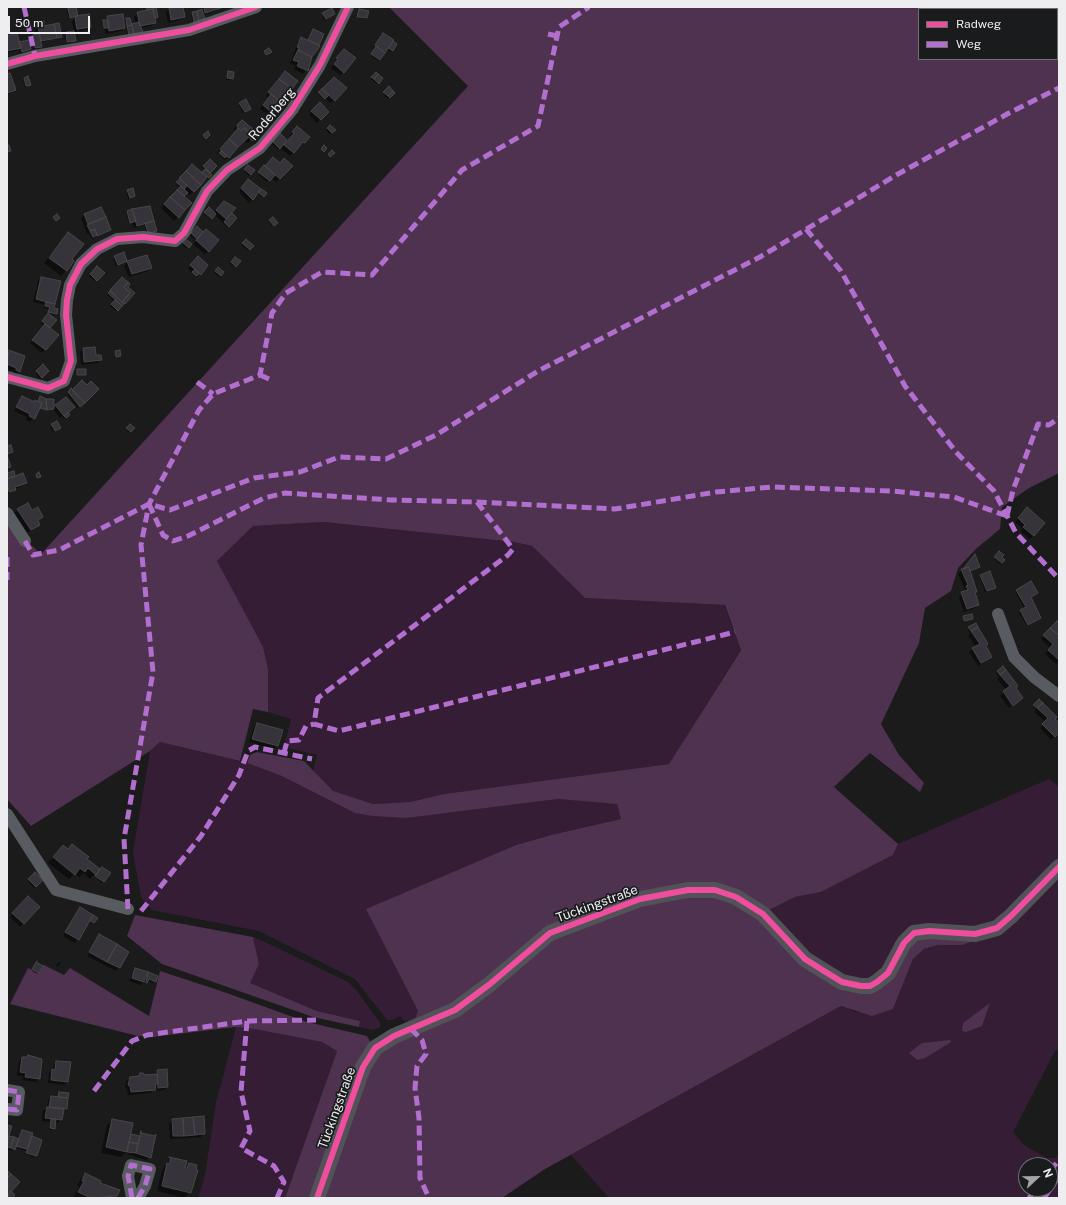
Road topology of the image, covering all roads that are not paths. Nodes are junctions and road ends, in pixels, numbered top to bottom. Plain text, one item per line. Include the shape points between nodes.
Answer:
1 (256, 7) edge
2 (348, 7) edge
3 (7, 64) edge
4 (7, 377) edge
5 (7, 512) edge
6 (26, 541) dead end
7 (998, 614) dead end
8 (1059, 696) edge
9 (7, 814) edge
10 (1059, 867) edge
11 (128, 909) dead end
12 (7, 1090) edge
13 (7, 1109) edge
14 (132, 1198) edge
15 (138, 1198) edge
16 (318, 1198) edge

1 - 3 street via 189,30 35,56
2 - 4 street, Roderberg via 320,65 292,110 260,148 227,170 207,191 184,233 175,241 143,237 118,239 97,249 81,264 70,285 67,300 71,361 64,381 48,388
5 - 6 street
7 - 8 street via 1014,657 1034,677
9 - 11 street via 56,890
10 - 16 street, Tückingstraße via 997,928 975,934 929,931 914,933 904,943 888,974 870,986 842,982 824,972 805,959 763,914 736,896 715,890 688,890 640,899 550,933 455,1010 394,1036 375,1048 363,1067
12 - 13 street via 19,1092 17,1110
14 - 15 street via 128,1176 131,1165 150,1169

